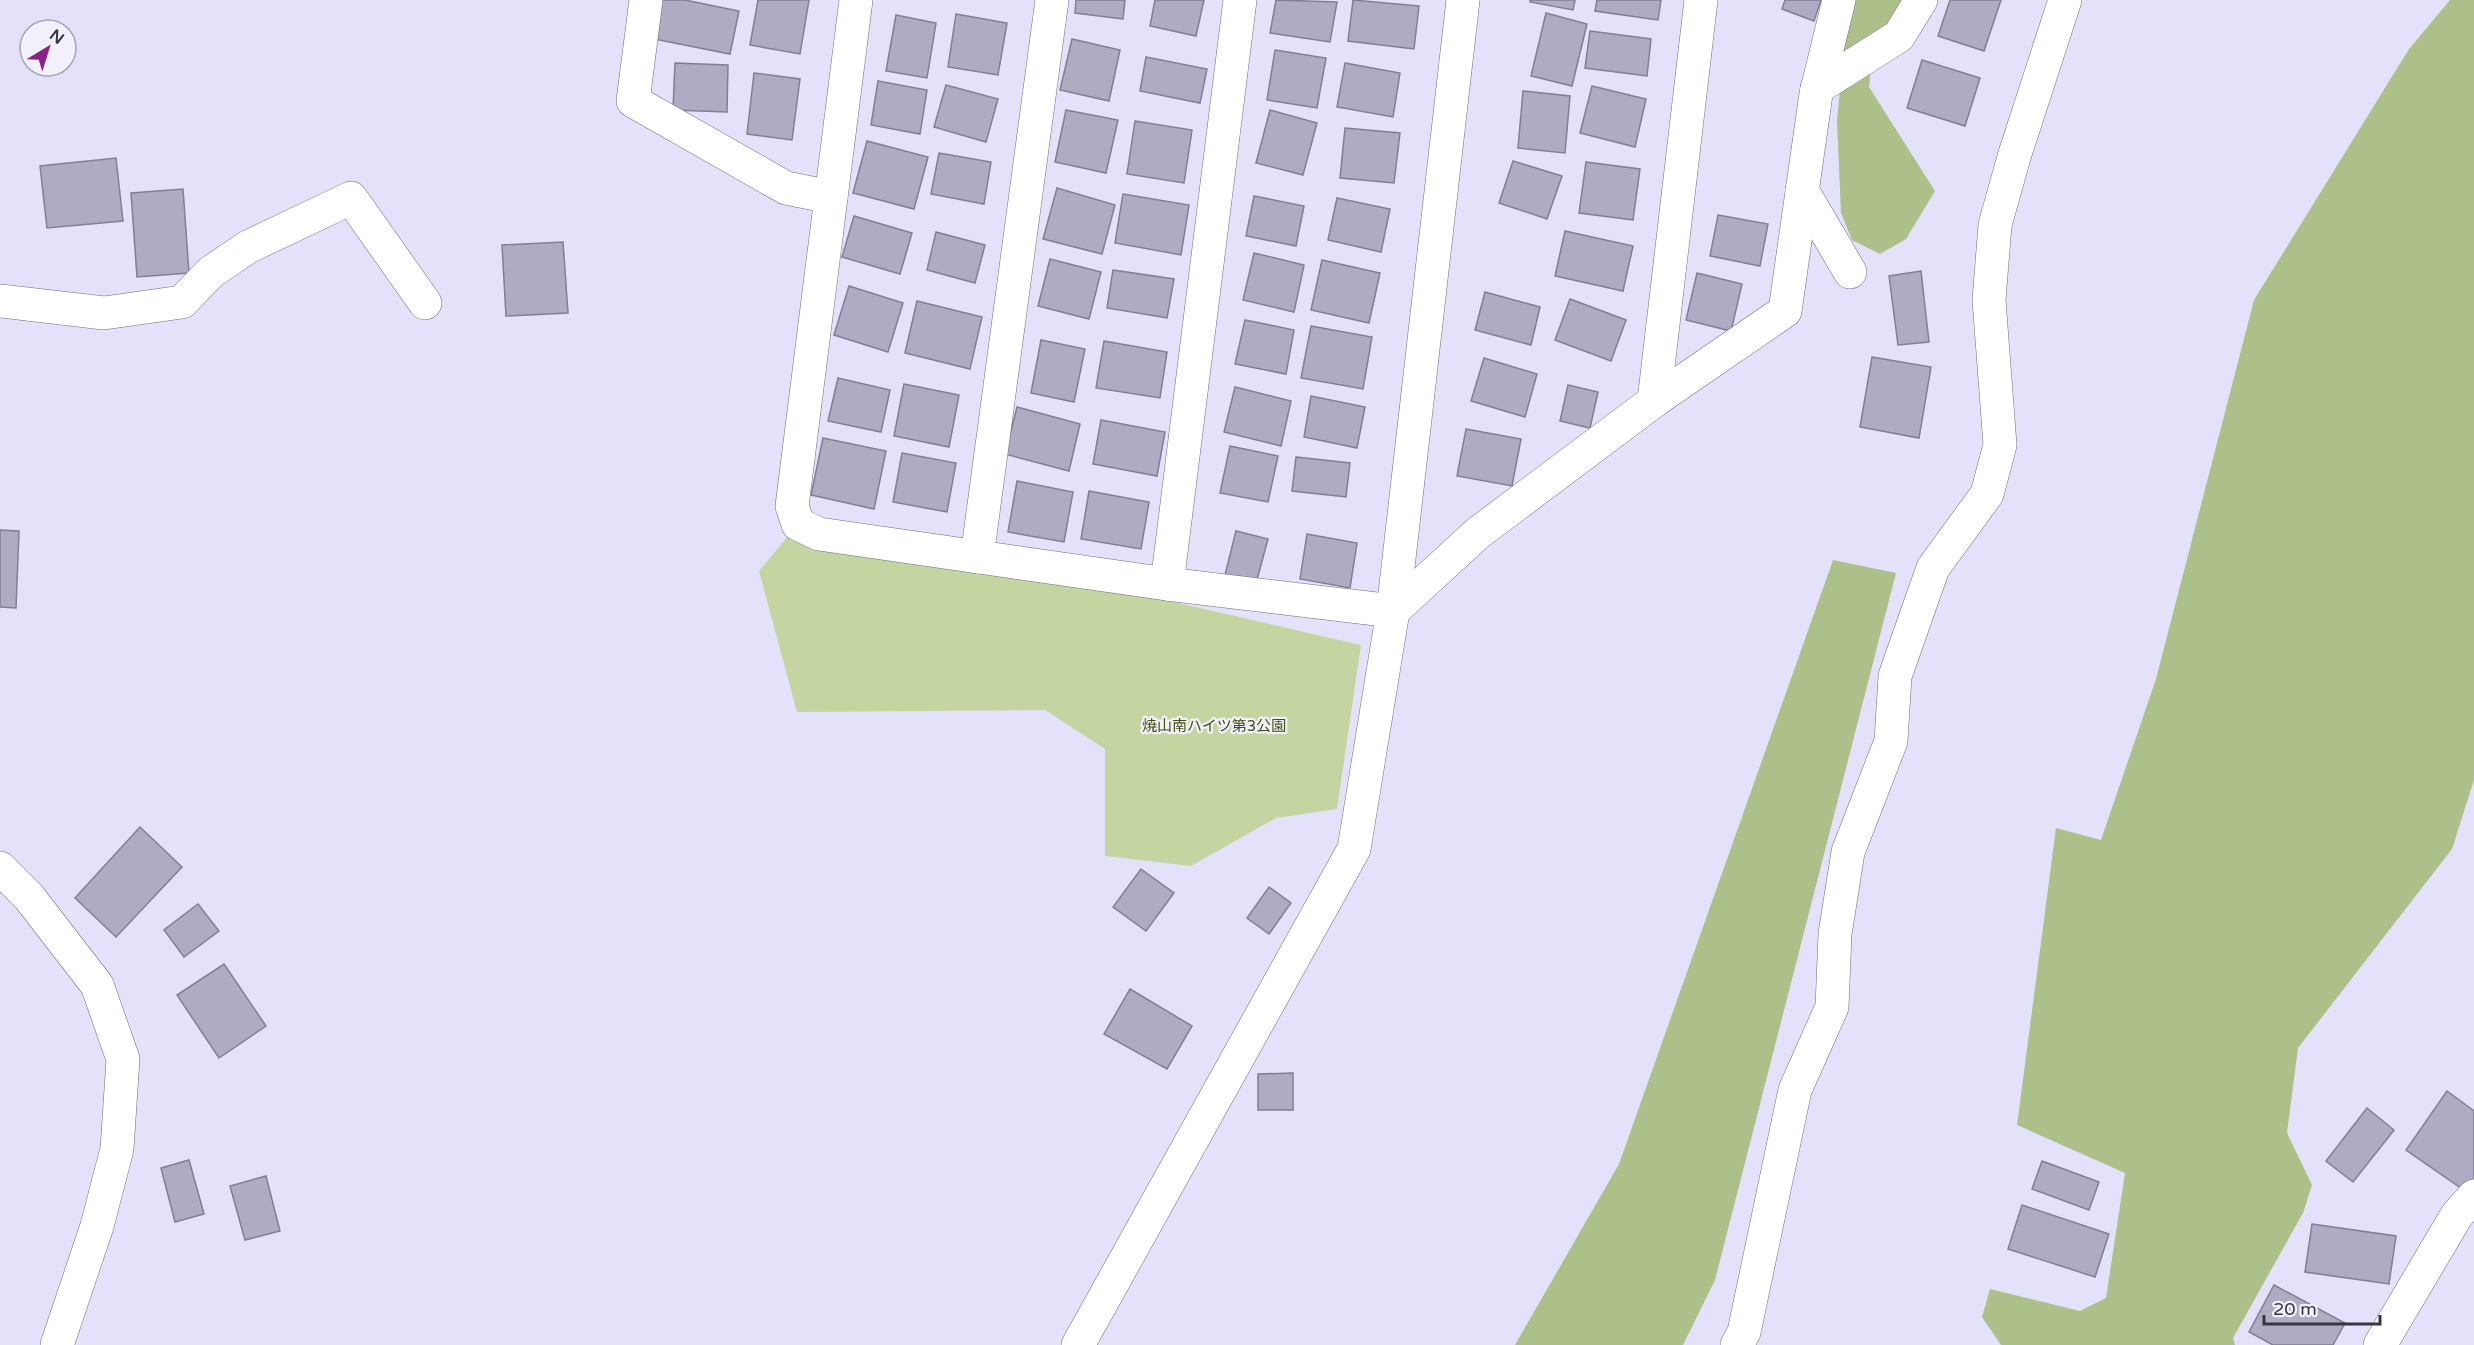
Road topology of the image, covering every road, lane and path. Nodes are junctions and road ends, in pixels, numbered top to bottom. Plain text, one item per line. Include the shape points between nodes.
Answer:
1 (646, 0) edge
2 (856, 0) edge
3 (1052, 0) edge
4 (1240, 0) edge
5 (1463, 0) edge
6 (1701, 0) edge
7 (1839, 0) edge
8 (1921, 0) edge
9 (2066, 0) edge
10 (1817, 88) junction
11 (1802, 190) junction
12 (831, 197) junction
13 (1850, 272) dead end
14 (0, 301) edge
15 (425, 303) dead end
16 (1654, 401) junction
17 (977, 557) junction
18 (1167, 584) junction
19 (1393, 611) junction
20 (0, 868) edge
21 (2474, 1196) edge
22 (57, 1345) edge
23 (1078, 1345) edge
24 (1737, 1345) edge
25 (2380, 1345) edge

1 - 12 street via 633,101 786,188
2 - 12 street
3 - 17 street
4 - 18 street
5 - 19 street
6 - 16 street
7 - 10 street
8 - 10 street via 1899,36
9 - 24 street via 1995,225 1989,300 2000,445 1987,494 1933,568 1895,676 1891,741 1848,852 1835,934 1832,1007 1795,1090 1744,1332
10 - 11 street
11 - 13 street
11 - 16 street via 1785,311
12 - 17 street via 792,506 798,524 819,534
14 - 15 street via 104,314 182,302 211,272 248,247 351,198
16 - 19 street via 1478,533
17 - 18 street
18 - 19 street
19 - 23 street via 1354,849
20 - 22 street via 29,897 97,985 123,1059 117,1149 97,1226
21 - 25 street via 2457,1215

